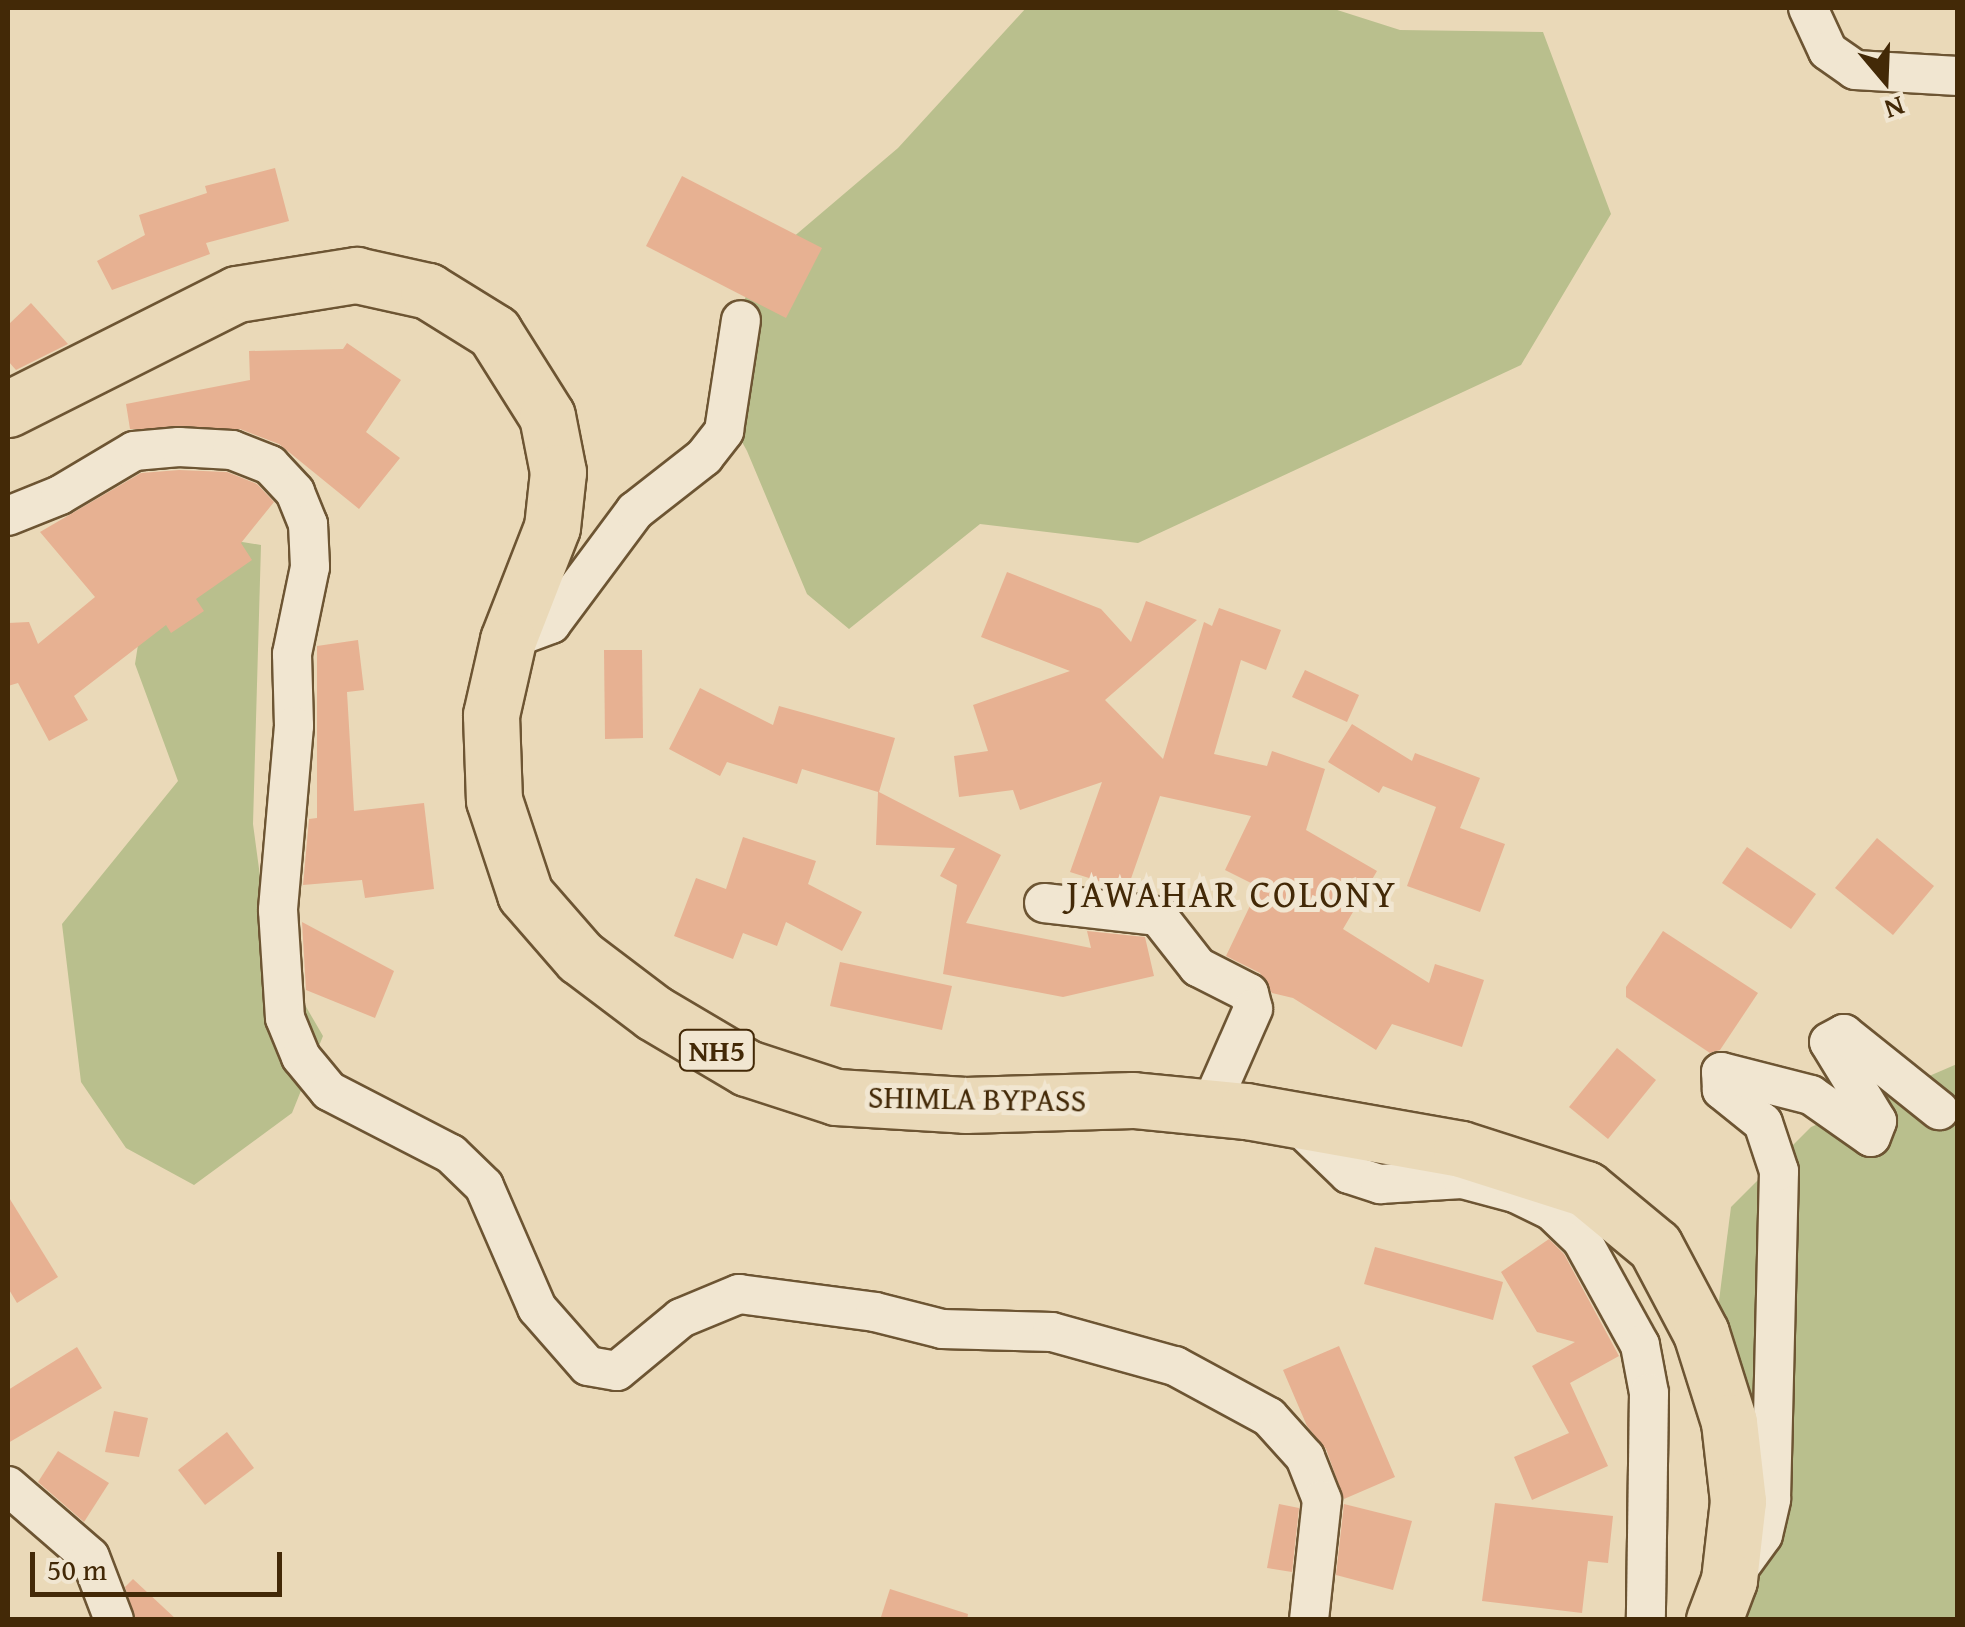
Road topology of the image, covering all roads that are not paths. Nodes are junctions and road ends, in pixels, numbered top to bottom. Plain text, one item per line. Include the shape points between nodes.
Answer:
1 (1808, 8) edge
2 (1958, 76) edge
3 (742, 320) dead end
4 (8, 410) edge
5 (8, 516) edge
6 (508, 640) junction
7 (1044, 902) dead end
8 (1210, 1108) junction
9 (1939, 1110) dead end
10 (1294, 1121) junction
11 (8, 1486) edge
12 (1722, 1600) edge
13 (114, 1620) edge
14 (1309, 1620) edge
15 (1646, 1620) edge

1 - 2 street via 1828,50 1854,70
3 - 6 street via 724,431 704,457 635,510 552,624
4 - 6 highway, SHIMLA BYPASS / NH5 via 236,294 356,275 428,292 494,332 546,416 558,472 552,527
5 - 14 street via 60,495 134,451 179,446 232,450 270,465 295,492 308,524 310,567 292,654 294,726 278,910 285,1018 301,1057 329,1091 451,1154 484,1186 536,1308 588,1366 616,1371 680,1318 739,1294 857,1309 942,1329 1052,1332 1175,1366 1270,1417 1305,1458 1322,1500
6 - 8 highway, SHIMLA BYPASS / NH5 via 491,714 494,800 525,894 580,957 654,1013 748,1068 836,1096 965,1105 1132,1100
7 - 8 street via 1158,916 1198,967 1249,993 1252,1009
8 - 10 highway, SHIMLA BYPASS / NH5
9 - 12 street via 1844,1034 1829,1042 1877,1121 1871,1137 1811,1095 1721,1072 1722,1090 1763,1122 1779,1171 1772,1499 1763,1536
10 - 12 highway, SHIMLA BYPASS / NH5 via 1461,1149 1586,1189 1655,1246 1701,1334 1729,1422 1738,1501
10 - 15 street via 1349,1174 1380,1184 1462,1179 1515,1192 1552,1212 1582,1240 1640,1346 1649,1393
11 - 13 street via 90,1556

